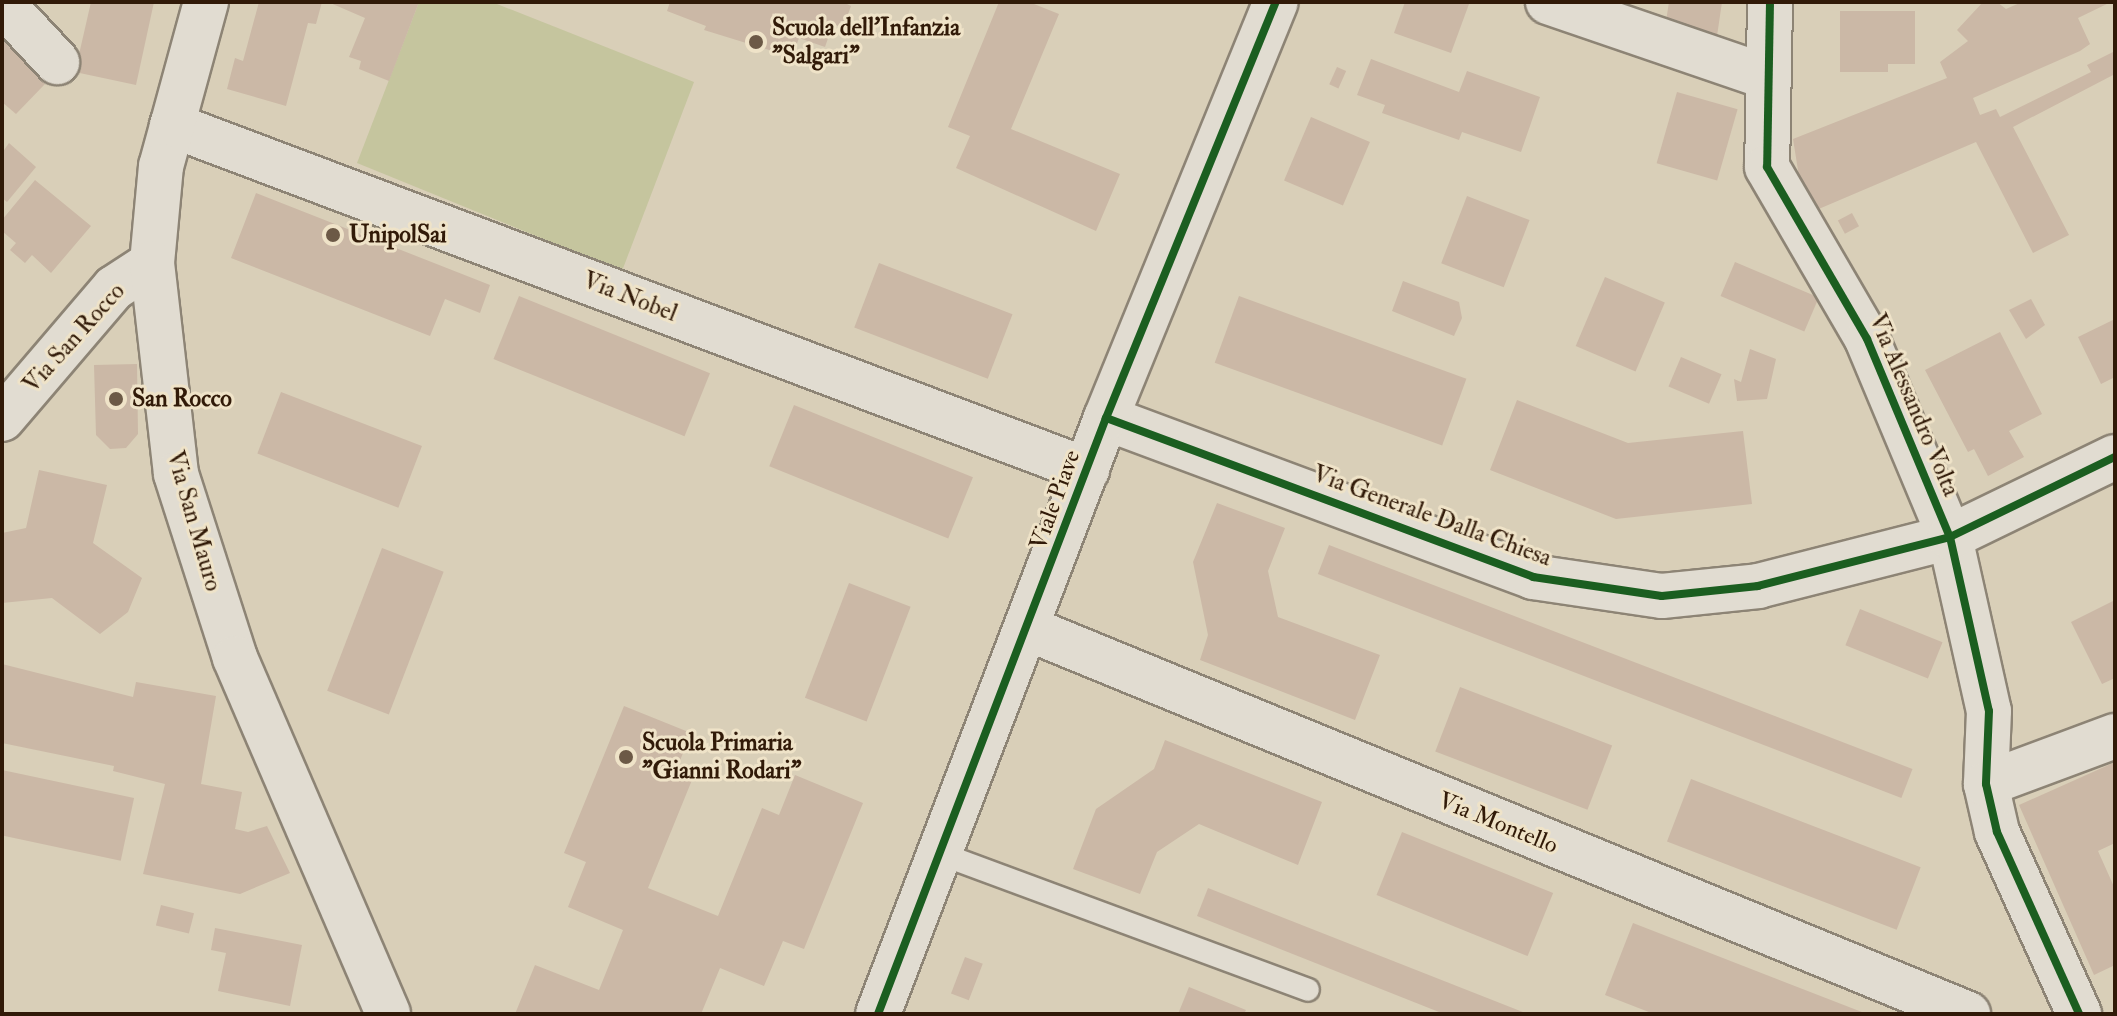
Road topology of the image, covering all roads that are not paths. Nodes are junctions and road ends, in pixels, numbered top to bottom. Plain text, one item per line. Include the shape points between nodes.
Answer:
1 (206, 2) edge
2 (1276, 2) edge
3 (1548, 2) edge
4 (1770, 2) edge
5 (2, 3) edge
6 (57, 62) dead end
7 (1764, 76) junction
8 (172, 125) junction
9 (152, 263) junction
10 (1106, 418) junction
11 (2, 419) edge
12 (2115, 457) edge
13 (1087, 470) junction
14 (1950, 537) junction
15 (1029, 629) junction
16 (2115, 736) edge
17 (1986, 784) junction
18 (941, 854) junction
19 (1308, 990) dead end
20 (388, 1014) edge
21 (878, 1014) edge
22 (1968, 1014) edge
23 (2079, 1014) edge

1 - 8 street, Via San Mauro
2 - 10 street, Viale Piave
3 - 7 street
4 - 7 street, Via Alessandro Volta
5 - 6 street
7 - 14 street, Via Alessandro Volta via 1767,167 1867,339
8 - 9 street, Via San Mauro via 161,166
8 - 13 street, Via Nobel
9 - 11 street, Via San Rocco via 114,288
9 - 20 street, Via San Mauro via 176,474 235,658
10 - 13 street, Viale Piave
10 - 14 street, Via Generale Dalla Chiesa via 1533,577 1616,593 1662,596 1758,586
12 - 14 street, Via Generale Dalla Chiesa
13 - 15 street, Viale Piave
14 - 17 street, Via Alessandro Volta via 1989,711
15 - 18 street, Viale Piave
15 - 22 street, Via Montello
16 - 17 street
17 - 23 street, Via Alessandro Volta via 1997,832
18 - 19 lane
18 - 21 street, Viale Piave

